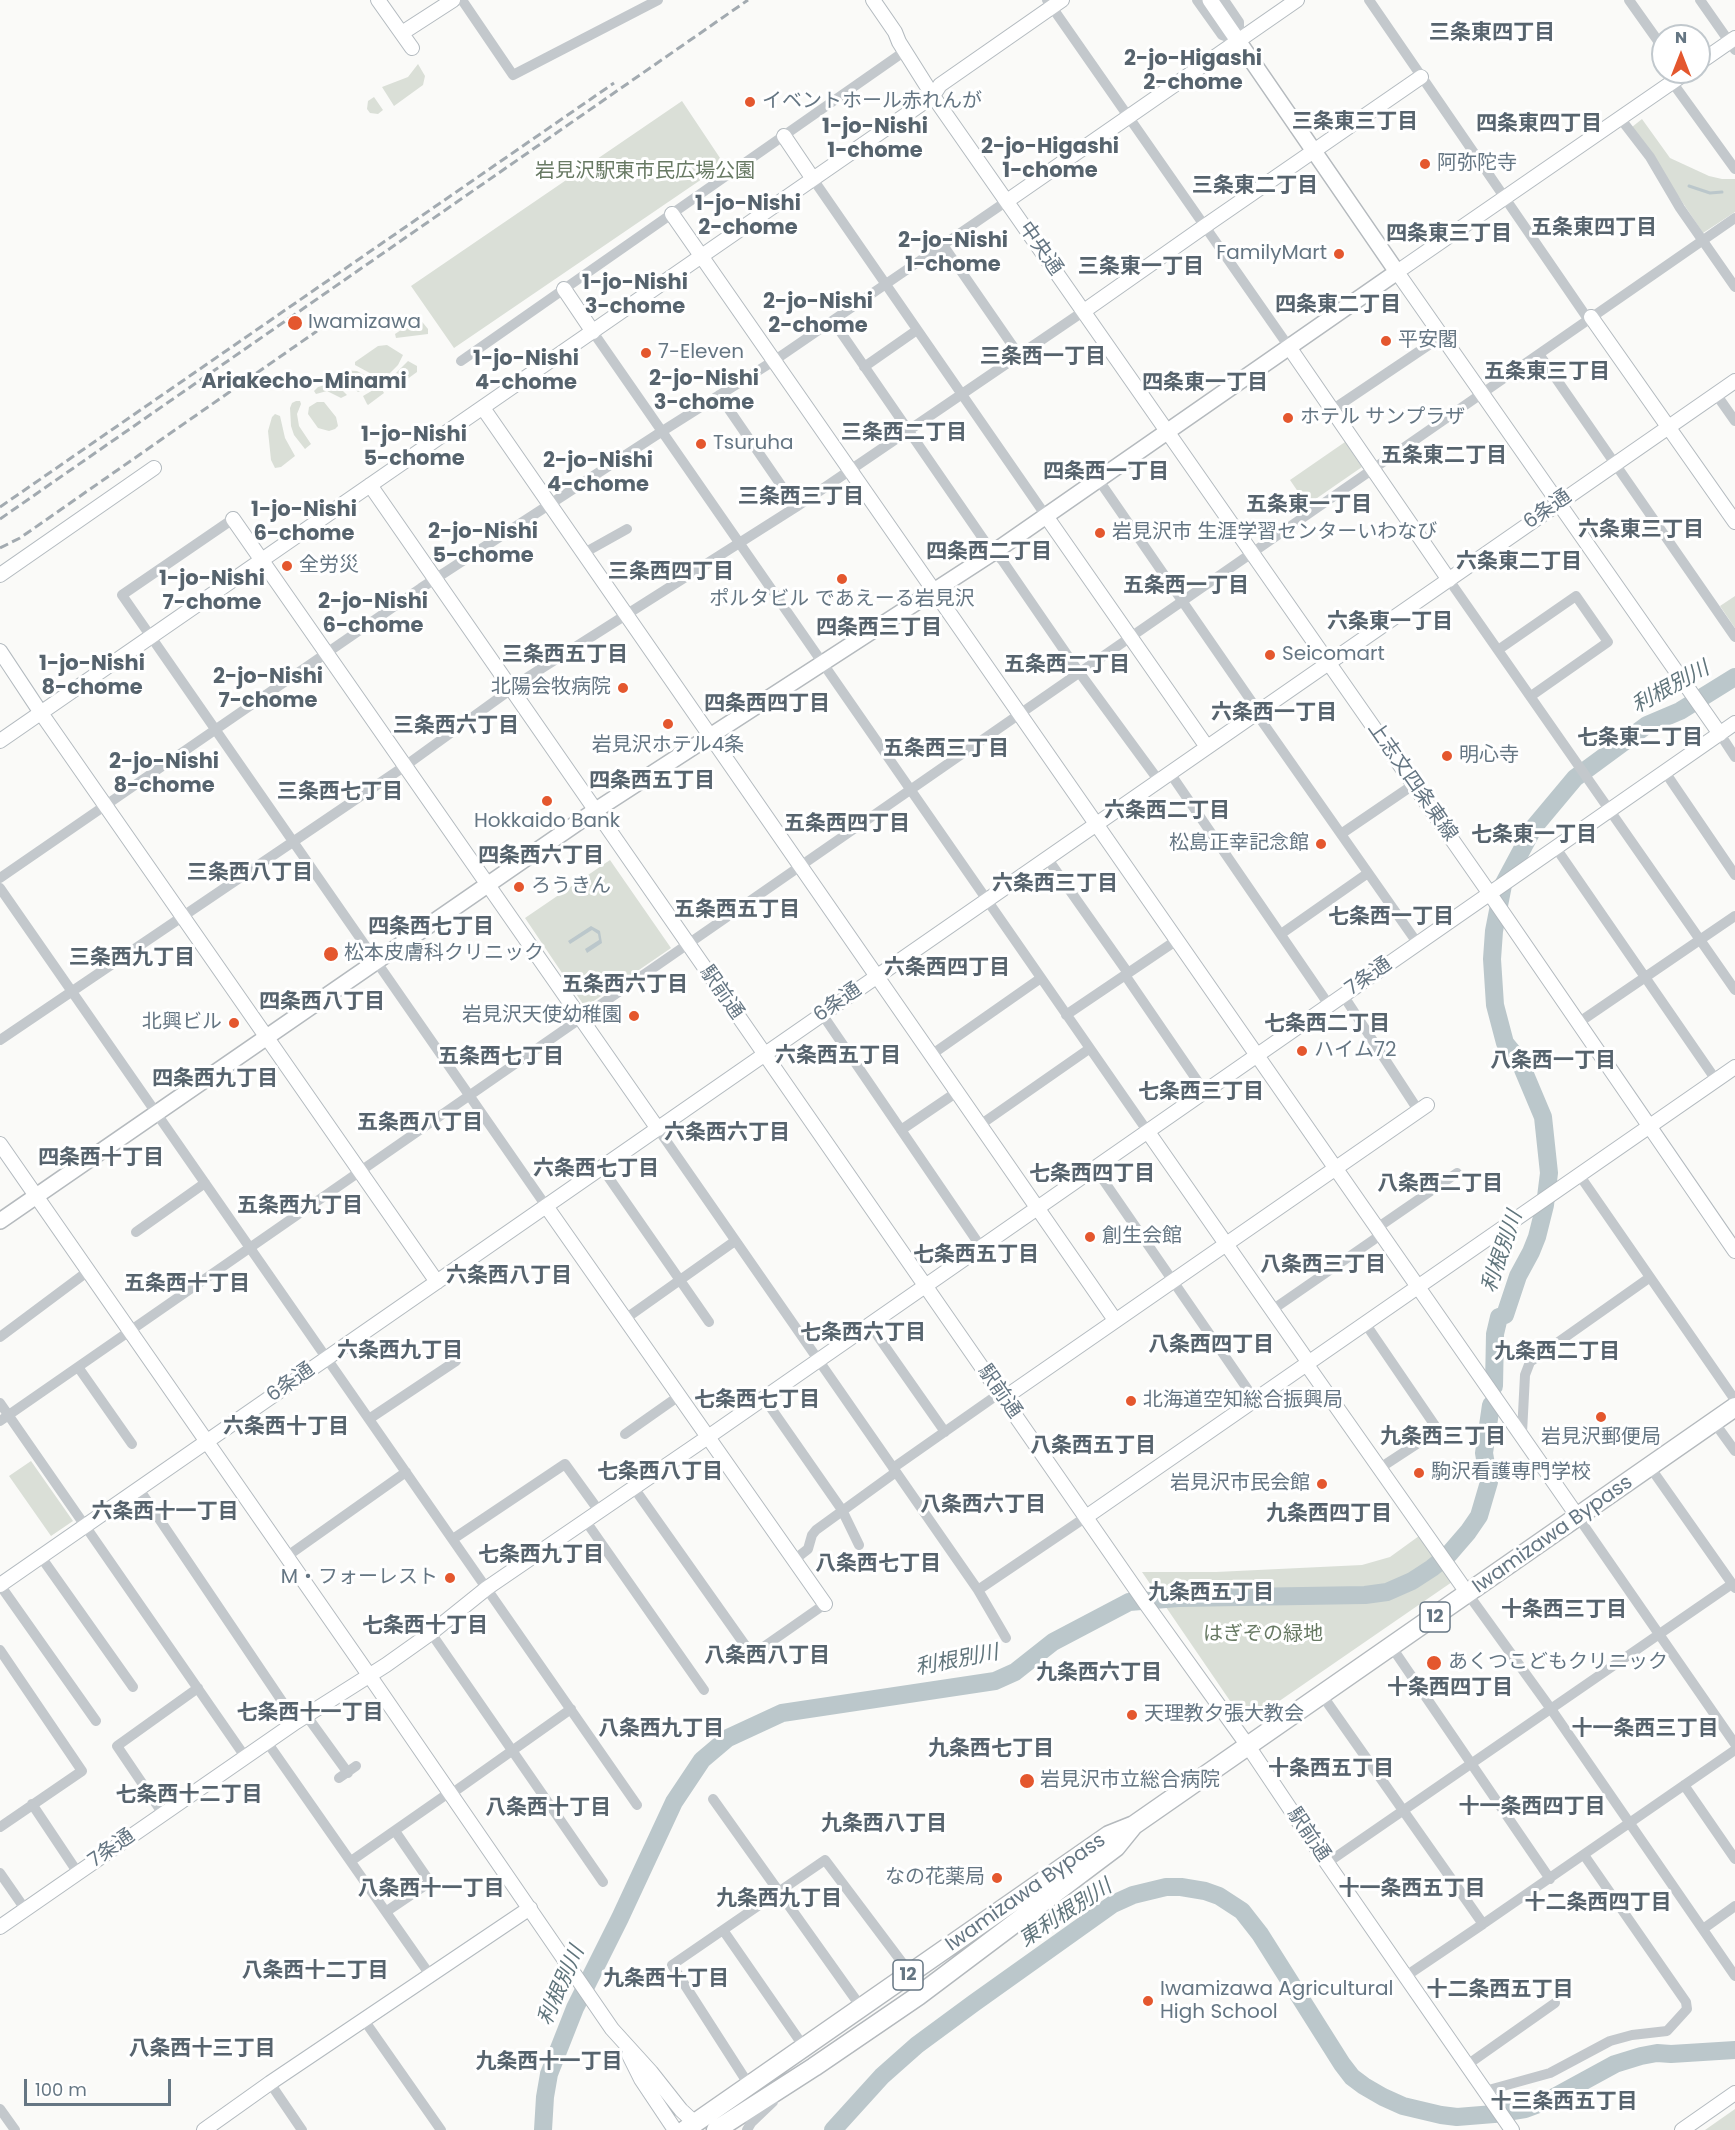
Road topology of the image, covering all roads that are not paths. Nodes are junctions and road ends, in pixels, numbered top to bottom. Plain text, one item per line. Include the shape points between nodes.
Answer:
1 (378, 0) edge
2 (453, 0) edge
3 (462, 0) edge
4 (658, 0) edge
5 (873, 0) edge
6 (1197, 0) edge
7 (1210, 0) edge
8 (1224, 0) edge
9 (1297, 0) edge
10 (1369, 0) edge
11 (1629, 0) edge
12 (1700, 0) edge
13 (1054, 2) edge
14 (1651, 31) edge
15 (402, 33) junction
16 (1239, 41) junction
17 (1733, 43) edge
18 (412, 48) dead end
19 (904, 51) junction
20 (1711, 56) edge
21 (1421, 77) junction
22 (1667, 84) edge
23 (1685, 84) edge
24 (933, 96) junction
25 (1128, 116) junction
26 (1620, 118) junction
27 (784, 136) junction
28 (1314, 151) junction
29 (1735, 169) edge
30 (813, 179) junction
31 (1504, 198) junction
32 (1007, 201) junction
33 (672, 214) junction
34 (1735, 218) edge
35 (1205, 226) junction
36 (1703, 240) junction
37 (943, 245) junction
38 (703, 256) junction
39 (1397, 272) junction
40 (885, 284) junction
41 (1735, 287) edge
42 (564, 289) junction
43 (1084, 312) junction
44 (1590, 318) junction
45 (833, 321) junction
46 (917, 330) junction
47 (593, 332) junction
48 (1442, 336) junction
49 (1289, 347) junction
50 (1539, 354) junction
51 (1019, 356) junction
52 (775, 360) junction
53 (461, 361) dead end
54 (864, 367) junction
55 (1735, 381) edge
56 (961, 393) junction
57 (1483, 393) junction
58 (1716, 394) junction
59 (719, 395) junction
60 (483, 408) junction
61 (1332, 410) junction
62 (1735, 421) edge
63 (1669, 426) junction
64 (909, 430) junction
65 (661, 432) junction
66 (1169, 432) junction
67 (1614, 464) junction
68 (154, 468) dead end
69 (851, 470) junction
70 (1373, 471) junction
71 (1098, 479) junction
72 (370, 485) junction
73 (1558, 502) junction
74 (549, 505) junction
75 (796, 507) junction
76 (1046, 516) junction
77 (233, 519) joint
78 (1735, 522) edge
79 (627, 529) dead end
80 (740, 543) junction
81 (994, 552) junction
82 (584, 553) junction
83 (1251, 554) junction
84 (262, 561) junction
85 (0, 574) edge
86 (435, 579) junction
87 (1449, 580) junction
88 (935, 591) junction
89 (1183, 601) junction
90 (627, 615) junction
91 (151, 637) junction
92 (1131, 637) junction
93 (1735, 637) edge
94 (1498, 650) junction
95 (0, 651) edge
96 (326, 654) junction
97 (823, 662) junction
98 (1329, 663) junction
99 (1079, 672) junction
100 (513, 690) junction
101 (1531, 696) junction
102 (1258, 712) junction
103 (41, 713) junction
104 (1021, 714) junction
105 (1735, 723) edge
106 (216, 729) junction
107 (1720, 734) junction
108 (710, 736) junction
109 (0, 741) edge
110 (1207, 747) junction
111 (1735, 756) edge
112 (405, 766) junction
113 (1665, 772) junction
114 (1164, 777) junction
115 (1413, 785) junction
116 (911, 790) junction
117 (106, 805) junction
118 (596, 810) junction
119 (1610, 811) junction
120 (1097, 824) junction
121 (1341, 834) junction
122 (293, 842) junction
123 (1553, 850) junction
124 (1047, 858) junction
125 (801, 866) junction
126 (1368, 873) junction
127 (1735, 875) edge
128 (0, 878) edge
129 (487, 884) junction
130 (0, 888) edge
131 (1493, 891) junction
132 (987, 900) junction
133 (183, 916) junction
134 (1735, 916) edge
135 (1281, 934) junction
136 (1177, 940) junction
137 (1700, 940) junction
138 (1418, 944) junction
139 (688, 945) junction
140 (377, 960) junction
141 (1127, 974) junction
142 (877, 976) junction
143 (1646, 976) junction
144 (1041, 978) junction
145 (72, 990) junction
146 (1735, 990) edge
147 (1343, 995) junction
148 (1329, 1005) junction
149 (822, 1014) junction
150 (1066, 1015) junction
151 (580, 1018) junction
152 (1578, 1023) junction
153 (267, 1037) junction
154 (0, 1040) edge
155 (1089, 1049) junction
156 (764, 1054) junction
157 (1258, 1054) junction
158 (931, 1055) junction
159 (1735, 1067) edge
160 (1716, 1080) junction
161 (957, 1092) junction
162 (1205, 1092) junction
163 (470, 1095) junction
164 (1423, 1107) joint
165 (157, 1112) junction
166 (980, 1125) junction
167 (1650, 1125) junction
168 (658, 1129) junction
169 (901, 1130) junction
170 (1148, 1132) junction
171 (0, 1144) edge
172 (1335, 1167) junction
173 (602, 1168) junction
174 (1095, 1168) junction
175 (360, 1171) junction
176 (1457, 1173) dead end
177 (1580, 1176) junction
178 (205, 1183) junction
179 (36, 1196) junction
180 (546, 1206) junction
181 (1038, 1208) junction
182 (0, 1221) edge
183 (1380, 1231) junction
184 (136, 1232) dead end
185 (735, 1241) junction
186 (1226, 1243) junction
187 (981, 1247) junction
188 (250, 1248) junction
189 (1735, 1251) edge
190 (87, 1272) junction
191 (1649, 1278) junction
192 (681, 1280) junction
193 (1173, 1280) junction
194 (437, 1282) junction
195 (925, 1285) junction
196 (1418, 1286) junction
197 (1272, 1310) junction
198 (625, 1319) junction
199 (1115, 1320) junction
200 (709, 1322) dead end
201 (1365, 1323) junction
202 (870, 1324) junction
203 (130, 1331) junction
204 (0, 1337) edge
205 (328, 1358) junction
206 (818, 1359) junction
207 (456, 1361) dead end
208 (1308, 1364) junction
209 (78, 1367) junction
210 (1002, 1395) junction
211 (679, 1396) junction
212 (764, 1398) junction
213 (1255, 1400) junction
214 (1735, 1400) edge
215 (0, 1403) edge
216 (1735, 1407) edge
217 (4, 1418) edge
218 (369, 1419) junction
219 (1714, 1422) junction
220 (1519, 1428) junction
221 (945, 1432) junction
222 (625, 1434) dead end
223 (708, 1437) junction
224 (206, 1441) junction
225 (132, 1444) dead end
226 (1735, 1451) edge
227 (1650, 1467) junction
228 (1380, 1468) junction
229 (894, 1470) junction
230 (406, 1472) junction
231 (634, 1488) junction
232 (139, 1489) junction
233 (842, 1510) junction
234 (599, 1511) junction
235 (1086, 1516) junction
236 (1578, 1517) junction
237 (585, 1520) junction
238 (85, 1526) junction
239 (453, 1539) junction
240 (859, 1545) dead end
241 (41, 1557) junction
242 (286, 1557) junction
243 (794, 1560) junction
244 (0, 1585) edge
245 (1733, 1586) edge
246 (487, 1588) junction
247 (978, 1590) junction
248 (1468, 1594) junction
249 (825, 1604) joint
250 (431, 1633) junction
251 (1658, 1634) junction
252 (1006, 1638) dead end
253 (1391, 1646) junction
254 (0, 1650) edge
255 (369, 1675) junction
256 (133, 1687) dead end
257 (198, 1688) junction
258 (704, 1690) dead end
259 (1322, 1695) junction
260 (570, 1709) junction
261 (1551, 1709) junction
262 (301, 1718) junction
263 (96, 1721) dead end
264 (267, 1742) junction
265 (1735, 1744) edge
266 (1248, 1746) junction
267 (512, 1749) junction
268 (1735, 1750) edge
269 (246, 1758) junction
270 (1470, 1764) junction
271 (348, 1772) dead end
272 (1684, 1785) junction
273 (450, 1793) junction
274 (714, 1799) dead end
275 (32, 1804) junction
276 (637, 1804) dead end
277 (1403, 1811) junction
278 (163, 1814) junction
279 (1134, 1824) junction
280 (1629, 1824) junction
281 (0, 1827) edge
282 (395, 1831) junction
283 (1584, 1855) junction
284 (1735, 1859) edge
285 (351, 1861) junction
286 (1327, 1863) junction
287 (0, 1873) edge
288 (78, 1873) junction
289 (1550, 1879) junction
290 (603, 1882) dead end
291 (780, 1892) junction
292 (1735, 1906) edge
293 (530, 1908) junction
294 (25, 1910) junction
295 (387, 1911) junction
296 (1483, 1924) junction
297 (0, 1927) edge
298 (1703, 1929) junction
299 (723, 1930) junction
300 (910, 1973) junction
301 (430, 1975) junction
302 (1406, 1976) junction
303 (1735, 1976) edge
304 (1555, 2003) dead end
305 (861, 2007) junction
306 (364, 2020) junction
307 (623, 2043) junction
308 (804, 2047) junction
309 (1467, 2065) junction
310 (814, 2067) junction
311 (270, 2083) junction
312 (749, 2085) junction
313 (1735, 2093) edge
314 (1487, 2094) junction
315 (0, 2109) edge
316 (3, 2121) edge
317 (213, 2128) edge
318 (694, 2128) edge
319 (1511, 2129) edge
320 (15, 2130) edge
321 (302, 2130) edge
322 (441, 2130) edge
323 (675, 2130) edge
324 (716, 2130) edge
325 (747, 2130) edge
326 (1682, 2130) edge

1 - 15 street
2 - 15 street
3 - 4 street via 513,75
5 - 19 street, 中央通
6 - 16 street via 1221,35
7 - 16 main road
8 - 16 street via 1240,24
9 - 16 street
10 - 21 street
11 - 14 street
12 - 17 street
13 - 24 street via 940,85
13 - 25 street
15 - 18 street
16 - 25 street
16 - 28 main road
17 - 20 street
19 - 24 street, 中央通
19 - 27 street
21 - 28 street
21 - 31 street
22 - 26 street
23 - 29 street
24 - 30 street
24 - 32 street, 中央通
25 - 32 street
25 - 35 street
26 - 31 street
26 - 36 street
27 - 30 street
27 - 33 street
28 - 35 street
28 - 39 main road
30 - 38 street
30 - 40 street
31 - 39 street
31 - 44 street
32 - 37 street
32 - 43 street, 中央通
33 - 38 street
33 - 42 street
34 - 36 street
35 - 43 street
35 - 49 street
36 - 41 street
36 - 44 street
37 - 40 street
37 - 51 street
38 - 47 street
38 - 52 street
39 - 48 street
39 - 49 main road
40 - 45 street
40 - 46 street
42 - 47 street
42 - 53 street
43 - 51 street
43 - 66 street, 中央通
44 - 50 street
44 - 63 street
45 - 52 street
45 - 54 street
46 - 54 street
46 - 56 street
47 - 60 street
47 - 65 street
48 - 57 street
48 - 61 street
49 - 61 street
49 - 66 main road
50 - 57 street
50 - 67 street
51 - 56 street
52 - 59 street
52 - 69 street
54 - 64 street
55 - 58 street, 6条通
56 - 64 street
56 - 76 street
57 - 70 street
57 - 73 street
58 - 62 street
58 - 63 street, 6条通
59 - 65 street
59 - 75 street
60 - 72 street
60 - 74 street
61 - 70 street
63 - 67 street, 6条通
63 - 78 street
64 - 69 street
64 - 81 street
65 - 74 street
65 - 80 street
66 - 71 main road
66 - 83 street, 上志文四条東線
67 - 73 street, 6条通
67 - 93 street
68 - 85 street
69 - 75 street
69 - 88 street
70 - 83 street
70 - 87 street
71 - 76 main road
71 - 89 street
72 - 84 street
72 - 86 street, 駅前通
73 - 87 street, 6条通
73 - 107 street
74 - 82 street
74 - 86 street
75 - 80 street
76 - 81 main road
76 - 92 street
77 - 84 street
77 - 91 street via 122,595
79 - 82 street
80 - 90 street
80 - 97 street
81 - 88 main road
81 - 99 street
82 - 90 street
83 - 89 street
83 - 98 street, 上志文四条東線
84 - 91 street
84 - 96 street
86 - 96 street
86 - 100 street, 駅前通
87 - 94 street
87 - 98 street, 6条通
88 - 97 main road
88 - 104 street
89 - 92 street
89 - 102 street
90 - 100 street
90 - 108 street
91 - 103 street
91 - 106 street
92 - 99 street
92 - 110 street
94 - 101 street
94 - 101 street via 1576,596 1596,623 1608,642
95 - 103 street
96 - 106 street
96 - 112 street
97 - 108 main road
97 - 116 street
98 - 102 street, 6条通
98 - 115 street, 上志文四条東線
99 - 104 street
99 - 114 street
100 - 112 street
100 - 118 street, 駅前通
101 - 119 street
102 - 110 street, 6条通
102 - 121 street
103 - 109 street
103 - 117 street
104 - 116 street
104 - 120 street
105 - 107 street
106 - 117 street
106 - 122 street
107 - 111 street
107 - 113 street
108 - 118 main road
108 - 125 street
110 - 114 street, 6条通
112 - 122 street
112 - 129 street
113 - 119 street
113 - 127 street
114 - 120 street, 6条通
114 - 135 street
115 - 121 street
115 - 131 street, 上志文四条東線 via 1482,882
116 - 125 street
116 - 132 street
117 - 128 street
117 - 133 street
118 - 129 main road
118 - 139 street, 駅前通
119 - 123 street
119 - 137 street
120 - 124 street, 6条通
120 - 136 street
121 - 126 street
122 - 133 street
122 - 140 street
123 - 131 street, 7条通
123 - 143 street
124 - 132 street, 6条通
124 - 141 street
125 - 139 street
125 - 142 street
126 - 135 street
126 - 138 street
129 - 140 main road
129 - 151 street
130 - 145 street
131 - 138 street, 7条通
131 - 152 street, 上志文四条東線
132 - 142 street, 6条通
132 - 144 street
133 - 145 street
133 - 153 street
134 - 137 street
135 - 148 street
136 - 141 street
136 - 157 street
137 - 143 street
137 - 146 street
138 - 147 street, 7条通
139 - 151 street
139 - 156 street, 駅前通
140 - 153 main road
140 - 163 street
141 - 150 street
141 - 162 street
142 - 149 street, 6条通
142 - 158 street
143 - 152 street
143 - 160 street
144 - 150 street
144 - 158 street
145 - 154 street
145 - 165 street
147 - 148 street, 7条通
147 - 164 street
148 - 157 street, 7条通
149 - 156 street, 6条通
149 - 169 street
150 - 155 street
151 - 163 street
151 - 168 street
152 - 167 street, 上志文四条東線
153 - 165 main road
153 - 175 street
155 - 166 street
155 - 170 street
156 - 168 street, 6条通
156 - 195 street, 駅前通
157 - 162 street, 7条通
157 - 172 street
158 - 161 street
159 - 160 street
160 - 167 street
161 - 166 street
161 - 169 street
162 - 170 street, 7条通
163 - 175 street
163 - 180 street
164 - 172 street
165 - 178 street
165 - 179 main road
166 - 181 street
167 - 177 street
167 - 189 street, 上志文四条東線
168 - 173 street, 6条通
168 - 185 street
169 - 187 street
170 - 174 street, 7条通
170 - 186 street
171 - 179 street
172 - 183 street
172 - 186 street
173 - 180 street, 6条通
173 - 192 street
174 - 181 street, 7条通
174 - 193 street
175 - 188 street
175 - 194 street
176 - 183 street
177 - 191 street
177 - 196 street
178 - 184 street
178 - 188 street
179 - 182 main road
179 - 190 street
180 - 194 street, 6条通
180 - 198 street
181 - 187 street, 7条通
181 - 199 street
183 - 196 street
183 - 197 street
185 - 192 street
185 - 206 street
186 - 193 street
186 - 197 street
187 - 195 street, 7条通
188 - 203 street
188 - 205 street
190 - 203 street
190 - 204 street
191 - 214 street
191 - 220 street via 1530,1362
192 - 198 street
192 - 200 street
193 - 199 street
193 - 213 street
194 - 205 street, 6条通
195 - 202 street, 7条通
195 - 210 street, 駅前通
196 - 201 street
196 - 220 street
197 - 208 street
198 - 211 street
199 - 210 street
201 - 208 street
201 - 228 street via 1438,1430
202 - 206 street, 7条通
202 - 221 street
203 - 209 street
203 - 224 street
205 - 218 street
205 - 224 street, 6条通
206 - 212 street, 7条通
206 - 229 street
207 - 218 street
208 - 213 street
208 - 228 street
209 - 217 street
209 - 225 street
210 - 221 street
210 - 235 street, 駅前通
211 - 222 street
211 - 223 street
212 - 223 street, 7条通
212 - 233 street
213 - 235 street
215 - 217 street
216 - 219 highway, Iwamizawa Bypass / 12
217 - 238 street
218 - 230 street
219 - 226 street
219 - 227 highway, Iwamizawa Bypass / 12
220 - 236 street
221 - 229 street
223 - 231 street, 7条通
223 - 243 street
224 - 232 street, 6条通
224 - 242 street
227 - 236 highway, Iwamizawa Bypass / 12
227 - 245 street
228 - 248 street
229 - 233 street
229 - 247 street
230 - 239 street
230 - 242 street
231 - 234 street, 7条通
231 - 249 street via 752,1654
232 - 238 street, 6条通
232 - 262 street
233 - 240 street
233 - 243 street via 816,1530 808,1549
234 - 237 street, 7条通
234 - 239 street via 565,1464
235 - 247 street
235 - 266 street, 駅前通
236 - 248 highway, Iwamizawa Bypass / 12
236 - 251 street
237 - 246 street, 7条通
237 - 258 street
238 - 241 street, 6条通
238 - 257 street
239 - 246 street
241 - 244 street, 6条通
241 - 256 street
242 - 255 street
243 - 249 street
244 - 263 street
245 - 251 street
246 - 250 street, 7条通
246 - 260 street
247 - 252 street
248 - 253 highway, Iwamizawa Bypass / 12
248 - 261 street
250 - 255 street, 7条通
250 - 267 street
251 - 261 street
251 - 265 street
253 - 259 highway, Iwamizawa Bypass / 12
253 - 270 street
254 - 275 street via 82,1771
255 - 262 street, 7条通
255 - 273 street
257 - 269 street
257 - 278 street via 117,1746
259 - 266 highway, Iwamizawa Bypass / 12
259 - 277 street
260 - 267 street
260 - 276 street
261 - 270 street
261 - 280 street
262 - 264 street, 7条通
262 - 271 street
264 - 269 street, 7条通
264 - 285 street
266 - 279 highway, Iwamizawa Bypass / 12
266 - 286 street, 駅前通
267 - 273 street
267 - 290 street
268 - 272 street
269 - 278 street, 7条通
270 - 277 street
270 - 289 street
272 - 280 street
272 - 284 street
273 - 282 street
273 - 293 street
274 - 291 street
275 - 281 street
275 - 288 street
277 - 286 street
277 - 296 street
278 - 288 street, 7条通
279 - 300 highway, Iwamizawa Bypass / 12 via 1109,1835
279 - 310 highway, Iwamizawa Bypass / 12 via 1116,1847 1018,1922
280 - 283 street
280 - 298 street
282 - 285 street
282 - 295 street via 430,1882
283 - 289 street
283 - 314 street via 1686,2002 1687,2009 1666,2031 1610,2041 1551,2073
285 - 295 street
286 - 302 street, 駅前通
287 - 294 street
288 - 294 street, 7条通
289 - 296 street
291 - 299 street
291 - 300 street via 825,1860
291 - 305 street
292 - 298 street
293 - 301 street
293 - 307 street
294 - 297 street, 7条通
295 - 301 street
296 - 302 street
298 - 303 street
299 - 308 street
299 - 312 street via 672,1965
300 - 305 highway, Iwamizawa Bypass / 12
301 - 306 street
302 - 309 street, 駅前通
304 - 309 street
305 - 308 highway, Iwamizawa Bypass / 12
306 - 311 street
306 - 322 street
307 - 318 street
307 - 323 street via 641,2079
308 - 312 highway, Iwamizawa Bypass / 12
309 - 314 street, 駅前通
310 - 324 highway, Iwamizawa Bypass / 12
310 - 325 street
311 - 317 street
311 - 321 street
312 - 318 highway, Iwamizawa Bypass / 12
313 - 326 street
314 - 319 street, 駅前通
315 - 316 street
316 - 320 street

